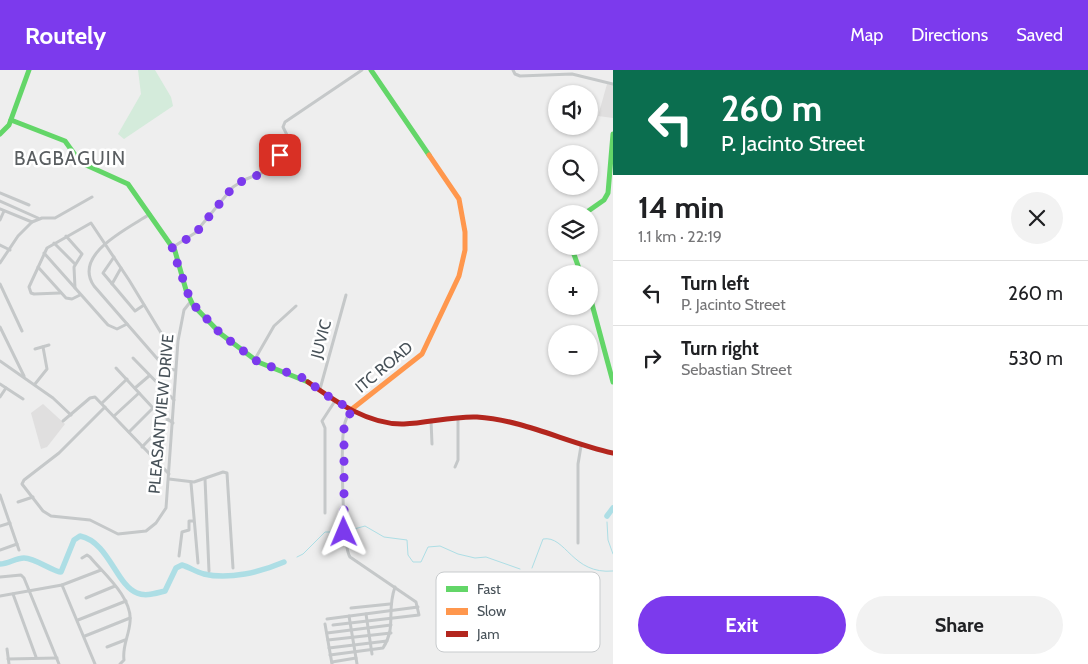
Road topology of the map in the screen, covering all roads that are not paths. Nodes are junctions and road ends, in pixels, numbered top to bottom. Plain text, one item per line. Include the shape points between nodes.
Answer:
1 (29, 70) edge
2 (362, 70) edge
3 (371, 70) edge
4 (513, 70) edge
5 (613, 84) edge
6 (11, 120) junction
7 (0, 134) edge
8 (613, 134) edge
9 (0, 193) edge
10 (92, 197) dead end
11 (0, 201) edge
12 (29, 205) dead end
13 (597, 205) edge
14 (2, 210) edge
15 (151, 214) junction
16 (39, 218) junction
17 (0, 220) edge
18 (32, 222) junction
19 (66, 236) junction
20 (54, 242) junction
21 (105, 244) junction
22 (0, 245) edge
23 (172, 248) junction
24 (10, 250) junction
25 (44, 254) junction
26 (114, 257) junction
27 (0, 263) edge
28 (75, 264) junction
29 (38, 267) junction
30 (121, 268) junction
31 (0, 284) edge
32 (112, 284) junction
33 (75, 289) junction
34 (60, 294) junction
35 (80, 295) junction
36 (346, 295) dead end
37 (191, 302) junction
38 (144, 305) junction
39 (296, 306) dead end
40 (595, 315) edge
41 (127, 324) junction
42 (0, 327) edge
43 (22, 331) dead end
44 (48, 345) dead end
45 (44, 347) junction
46 (35, 349) dead end
47 (133, 358) dead end
48 (158, 359) junction
49 (255, 360) junction
50 (0, 361) edge
51 (116, 368) dead end
52 (175, 370) junction
53 (24, 376) junction
54 (148, 376) junction
55 (127, 379) junction
56 (613, 382) edge
57 (0, 384) edge
58 (35, 384) junction
59 (6, 388) junction
60 (135, 388) junction
61 (320, 390) junction
62 (139, 393) junction
63 (0, 397) edge
64 (23, 399) dead end
65 (175, 400) junction
66 (335, 401) junction
67 (102, 403) junction
68 (106, 407) junction
69 (153, 408) junction
70 (352, 409) junction
71 (70, 415) junction
72 (114, 416) junction
73 (458, 419) junction
74 (431, 420) junction
75 (63, 421) dead end
76 (167, 421) junction
77 (172, 423) junction
78 (129, 432) junction
79 (432, 444) dead end
80 (581, 446) junction
81 (142, 447) junction
82 (613, 453) edge
83 (455, 467) dead end
84 (169, 474) junction
85 (206, 479) junction
86 (169, 480) junction
87 (191, 483) junction
88 (0, 495) edge
89 (33, 496) junction
90 (18, 502) dead end
91 (325, 512) dead end
92 (193, 520) junction
93 (10, 522) junction
94 (0, 526) edge
95 (578, 543) dead end
96 (17, 544) junction
97 (0, 550) edge
98 (19, 550) dead end
99 (179, 556) dead end
100 (82, 558) dead end
101 (198, 563) dead end
102 (233, 568) dead end
103 (101, 570) junction
104 (209, 571) dead end
105 (0, 577) edge
106 (62, 585) junction
107 (115, 586) junction
108 (395, 587) junction
109 (29, 591) junction
110 (13, 594) junction
111 (0, 596) edge
112 (86, 598) dead end
113 (126, 601) junction
114 (390, 604) junction
115 (351, 608) dead end
116 (418, 608) junction
117 (390, 611) junction
118 (366, 614) junction
119 (349, 616) junction
120 (130, 618) junction
121 (390, 618) junction
122 (327, 619) dead end
123 (78, 620) junction
124 (367, 621) junction
125 (350, 623) junction
126 (325, 624) dead end
127 (333, 625) dead end
128 (391, 625) junction
129 (368, 628) junction
130 (351, 630) junction
131 (327, 633) junction
132 (391, 633) junction
133 (84, 636) junction
134 (369, 636) junction
135 (353, 638) junction
136 (126, 639) junction
137 (328, 640) junction
138 (388, 640) junction
139 (370, 643) junction
140 (354, 645) junction
141 (108, 647) dead end
142 (329, 648) junction
143 (7, 649) dead end
144 (355, 652) junction
145 (371, 652) junction
146 (330, 655) junction
147 (36, 657) junction
148 (57, 658) junction
149 (356, 658) junction
150 (8, 659) junction
151 (121, 663) edge
152 (332, 663) edge
153 (9, 664) edge
154 (59, 664) edge
155 (95, 664) edge
156 (357, 664) edge

1 - 6 street
2 - 23 street via 284,123 292,143 269,170 233,187 195,234
3 - 70 street, ITC ROAD via 459,198 464,217 465,250 459,276 422,354
4 - 5 street via 517,76 572,74
6 - 7 street
6 - 15 street via 65,141 86,165 124,181
8 - 13 street via 608,193
9 - 12 street
10 - 16 street via 55,218
11 - 16 street
14 - 17 street
14 - 18 street
15 - 21 street
15 - 23 street
16 - 18 street
18 - 24 street
19 - 20 street
19 - 21 street via 91,223
19 - 28 street via 82,254
20 - 25 street
20 - 28 street
21 - 26 street
21 - 41 street via 90,263 89,278
22 - 24 street
23 - 37 street
24 - 27 street
25 - 29 street
25 - 33 street
26 - 30 street
26 - 32 street via 103,273
28 - 33 street
29 - 34 street
29 - 34 street via 29,287 31,293
30 - 32 street
30 - 38 street
31 - 43 street
32 - 38 street via 135,311
33 - 35 street
34 - 35 street via 68,299
35 - 41 street via 110,327 117,329
36 - 61 street, JUVIC
37 - 49 street via 221,334
37 - 52 street, PLEASANTVIEW DRIVE via 183,314
38 - 48 street via 166,342
39 - 49 street via 274,326
40 - 56 street
41 - 48 street
42 - 53 street
44 - 45 street
45 - 46 street
45 - 58 street via 47,369
47 - 54 street
48 - 52 street via 167,368
49 - 61 street via 303,378
50 - 53 street
51 - 55 street
52 - 65 street, PLEASANTVIEW DRIVE
53 - 58 street
54 - 60 street
54 - 65 street
55 - 60 street
55 - 67 street
57 - 59 street
58 - 71 street
59 - 63 street
59 - 64 street
60 - 62 street
61 - 66 street
62 - 69 street
62 - 72 street
65 - 77 street, PLEASANTVIEW DRIVE
66 - 70 street
66 - 91 street via 322,421 325,428
67 - 68 street
67 - 71 street via 91,397
68 - 72 street
68 - 89 street, PLEASANTVIEW DRIVE via 59,453 24,480 22,484
69 - 76 street
69 - 78 street
70 - 74 street via 380,421 402,424
70 - 108 street, ITC ROAD via 344,427 346,551
71 - 75 street
72 - 78 street
73 - 74 street
73 - 80 street via 476,417 515,424
73 - 83 street via 458,460
74 - 79 street
76 - 77 street
76 - 81 street
77 - 84 street, PLEASANTVIEW DRIVE
78 - 81 street
80 - 82 street
80 - 95 street
81 - 84 street
84 - 86 street, PLEASANTVIEW DRIVE
85 - 87 street
85 - 102 street via 224,472 228,475
85 - 104 street
86 - 87 street
86 - 89 street, PLEASANTVIEW DRIVE via 166,508 161,516 146,532 133,534 118,534 90,520 51,516 43,511
87 - 92 street
88 - 93 street
89 - 90 street
92 - 99 street via 189,521 189,530 182,532
92 - 101 street via 196,520
93 - 94 street
93 - 96 street
96 - 97 street
96 - 98 street
100 - 103 street via 89,555
103 - 106 street
103 - 107 street
105 - 109 street via 21,575
106 - 109 street
106 - 123 street
107 - 112 street
107 - 113 street
108 - 114 street
108 - 116 street, ITC ROAD via 416,602
109 - 110 street
109 - 148 street
110 - 111 street
110 - 147 street
113 - 120 street
113 - 123 street
114 - 115 street
114 - 117 street
116 - 117 street
116 - 121 street via 419,615
117 - 118 street
117 - 121 street
118 - 119 street
118 - 124 street
119 - 122 street
119 - 125 street
120 - 133 street
120 - 136 street
121 - 124 street
121 - 128 street
123 - 133 street
124 - 125 street
124 - 129 street
125 - 127 street
125 - 130 street
126 - 131 street
128 - 129 street
128 - 132 street
129 - 130 street
129 - 134 street
130 - 131 street
130 - 135 street
131 - 137 street
132 - 134 street
132 - 138 street
133 - 155 street
134 - 135 street
134 - 139 street
135 - 137 street
135 - 140 street
136 - 141 street
136 - 151 street
137 - 142 street
138 - 139 street
138 - 145 street via 383,648
139 - 140 street
139 - 145 street
140 - 142 street
140 - 144 street
142 - 146 street
143 - 150 street
144 - 145 street
144 - 146 street
144 - 149 street
146 - 152 street
147 - 148 street
147 - 150 street
148 - 154 street
149 - 152 street
149 - 156 street
150 - 153 street

